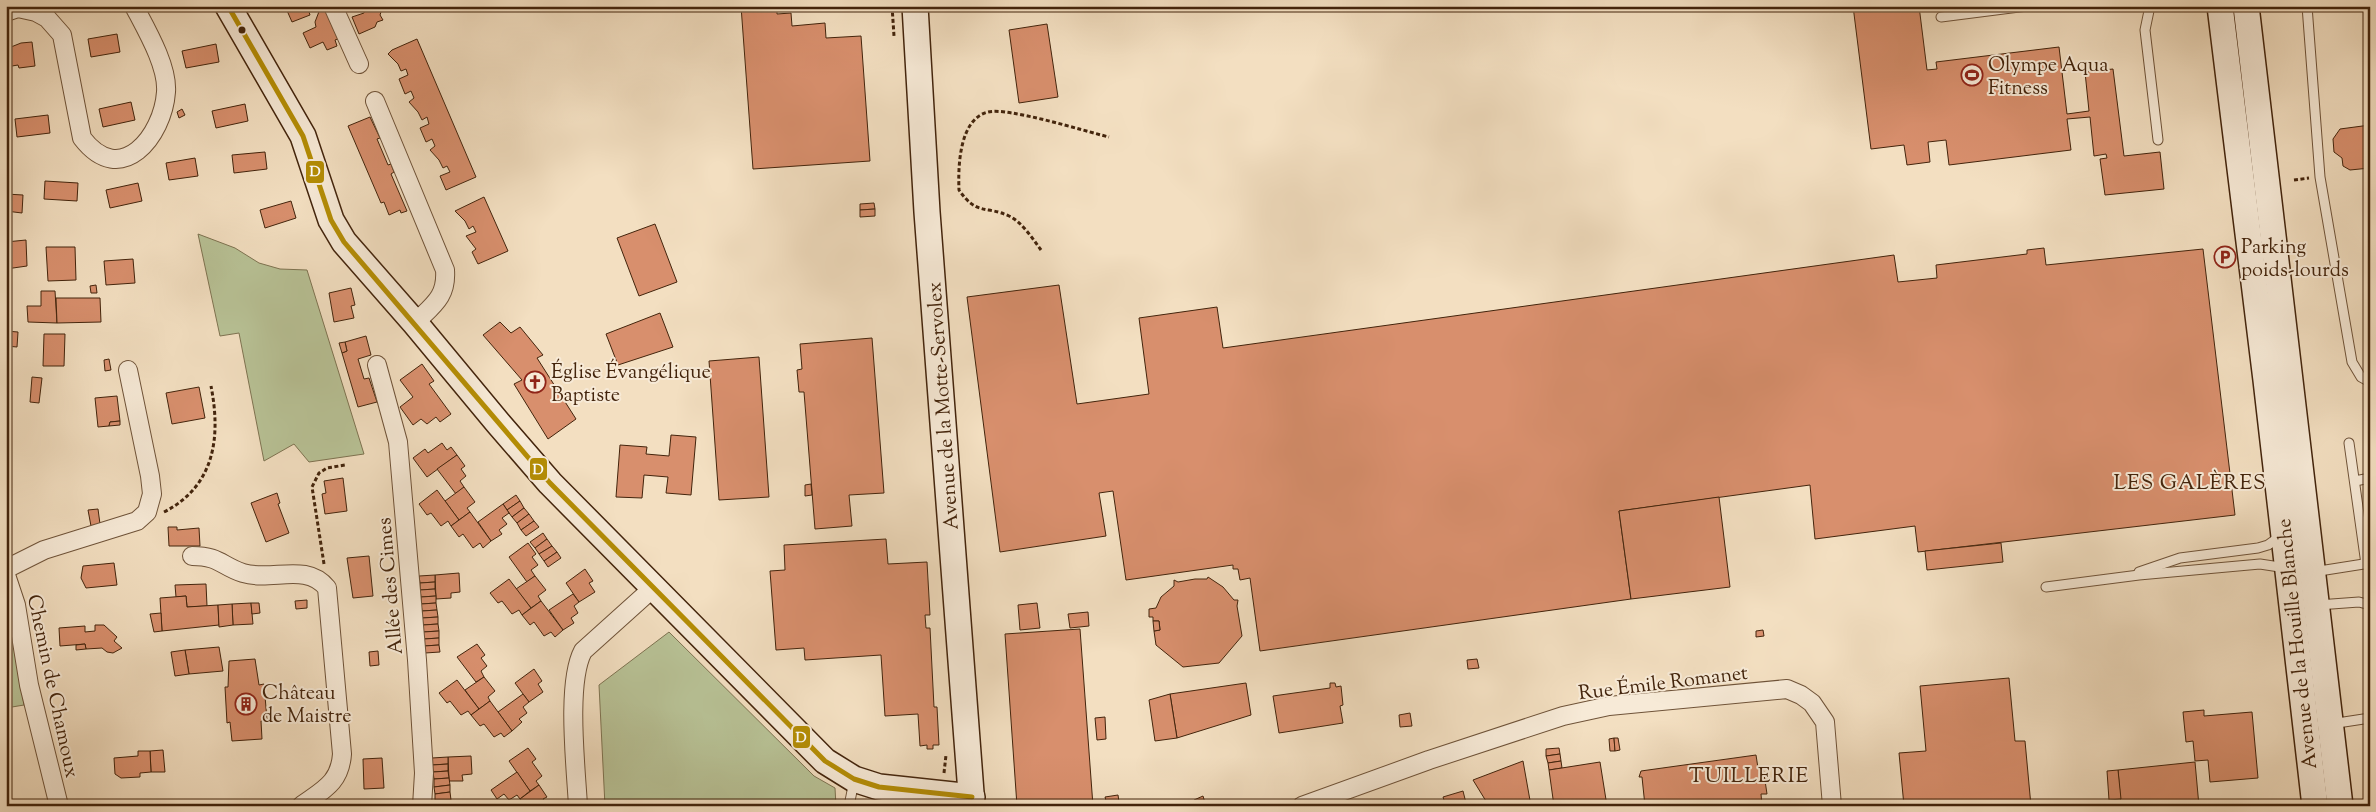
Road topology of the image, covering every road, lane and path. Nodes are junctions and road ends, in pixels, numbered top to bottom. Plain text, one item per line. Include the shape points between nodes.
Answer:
1 (134, 6) edge
2 (228, 6) edge
3 (333, 6) edge
4 (915, 6) edge
5 (2027, 6) edge
6 (2150, 6) edge
7 (2220, 6) edge
8 (2246, 6) edge
9 (2308, 6) edge
10 (6, 12) edge
11 (1941, 17) dead end
12 (360, 64) dead end
13 (375, 101) dead end
14 (1109, 137) dead end
15 (2158, 140) dead end
16 (1040, 250) dead end
17 (416, 323) junction
18 (377, 365) dead end
19 (128, 370) dead end
20 (2370, 382) edge
21 (211, 386) dead end
22 (2350, 443) dead end
23 (345, 465) dead end
24 (2370, 478) edge
25 (2355, 481) junction
26 (137, 520) junction
27 (2284, 533) junction
28 (192, 556) dead end
29 (2368, 564) edge
30 (2288, 568) junction
31 (6, 570) edge
32 (2313, 572) junction
33 (6, 575) edge
34 (2114, 579) junction
35 (2046, 587) dead end
36 (327, 588) junction
37 (653, 588) junction
38 (2368, 604) edge
39 (2317, 606) junction
40 (2370, 718) edge
41 (2331, 724) junction
42 (854, 779) junction
43 (972, 801) edge
44 (59, 806) edge
45 (301, 806) edge
46 (422, 806) edge
47 (578, 806) edge
48 (849, 806) edge
49 (1302, 806) edge
50 (1832, 806) edge
51 (2315, 806) edge
52 (2340, 806) edge

1 - 10 street via 164,70 166,90 162,112 145,144 132,155 117,160 104,158 90,150 82,138 62,35 47,18 36,12 18,8
2 - 17 main road via 303,136 331,220 344,242
3 - 12 street
4 - 43 main road, Avenue de la Motte-Servolex
5 - 11 lane
6 - 15 lane via 2144,30
7 - 27 main road, Avenue de la Houille Blanche
8 - 32 main road, Avenue de la Houille Blanche
9 - 20 lane via 2320,177 2352,362 2361,377
13 - 17 street via 445,270 446,285 442,296
14 - 16 path via 1017,114 988,112 976,118 968,130 961,148 959,190 974,207 1009,216
17 - 37 main road via 550,483
18 - 46 street, Allée des Cimes via 398,442 418,679 424,772
19 - 26 street via 152,494 147,512
21 - 26 path via 216,433 202,479 192,492 165,512
22 - 25 lane
23 - 36 path via 326,468 319,473 312,487
24 - 25 lane
25 - 29 lane
26 - 31 street via 44,550
27 - 30 main road, Avenue de la Houille Blanche
27 - 34 lane via 2258,548 2180,558
28 - 36 street via 216,558 243,573 308,574 320,579
29 - 32 lane
30 - 34 lane via 2260,564
30 - 51 main road, Avenue de la Houille Blanche
32 - 39 main road, Avenue de la Houille Blanche
33 - 44 street, Chemin de Chamoux via 16,605 29,685
34 - 35 lane
36 - 45 street via 341,769 333,782
37 - 42 main road via 803,741 825,761
37 - 47 street via 583,651 577,662 574,739
38 - 39 lane via 2352,602
39 - 41 main road, Avenue de la Houille Blanche
40 - 41 lane
41 - 52 main road, Avenue de la Houille Blanche
42 - 43 main road via 879,787
42 - 48 lane
49 - 50 street, Rue Émile Romanet via 1563,716 1609,706 1787,689 1812,703 1825,722

